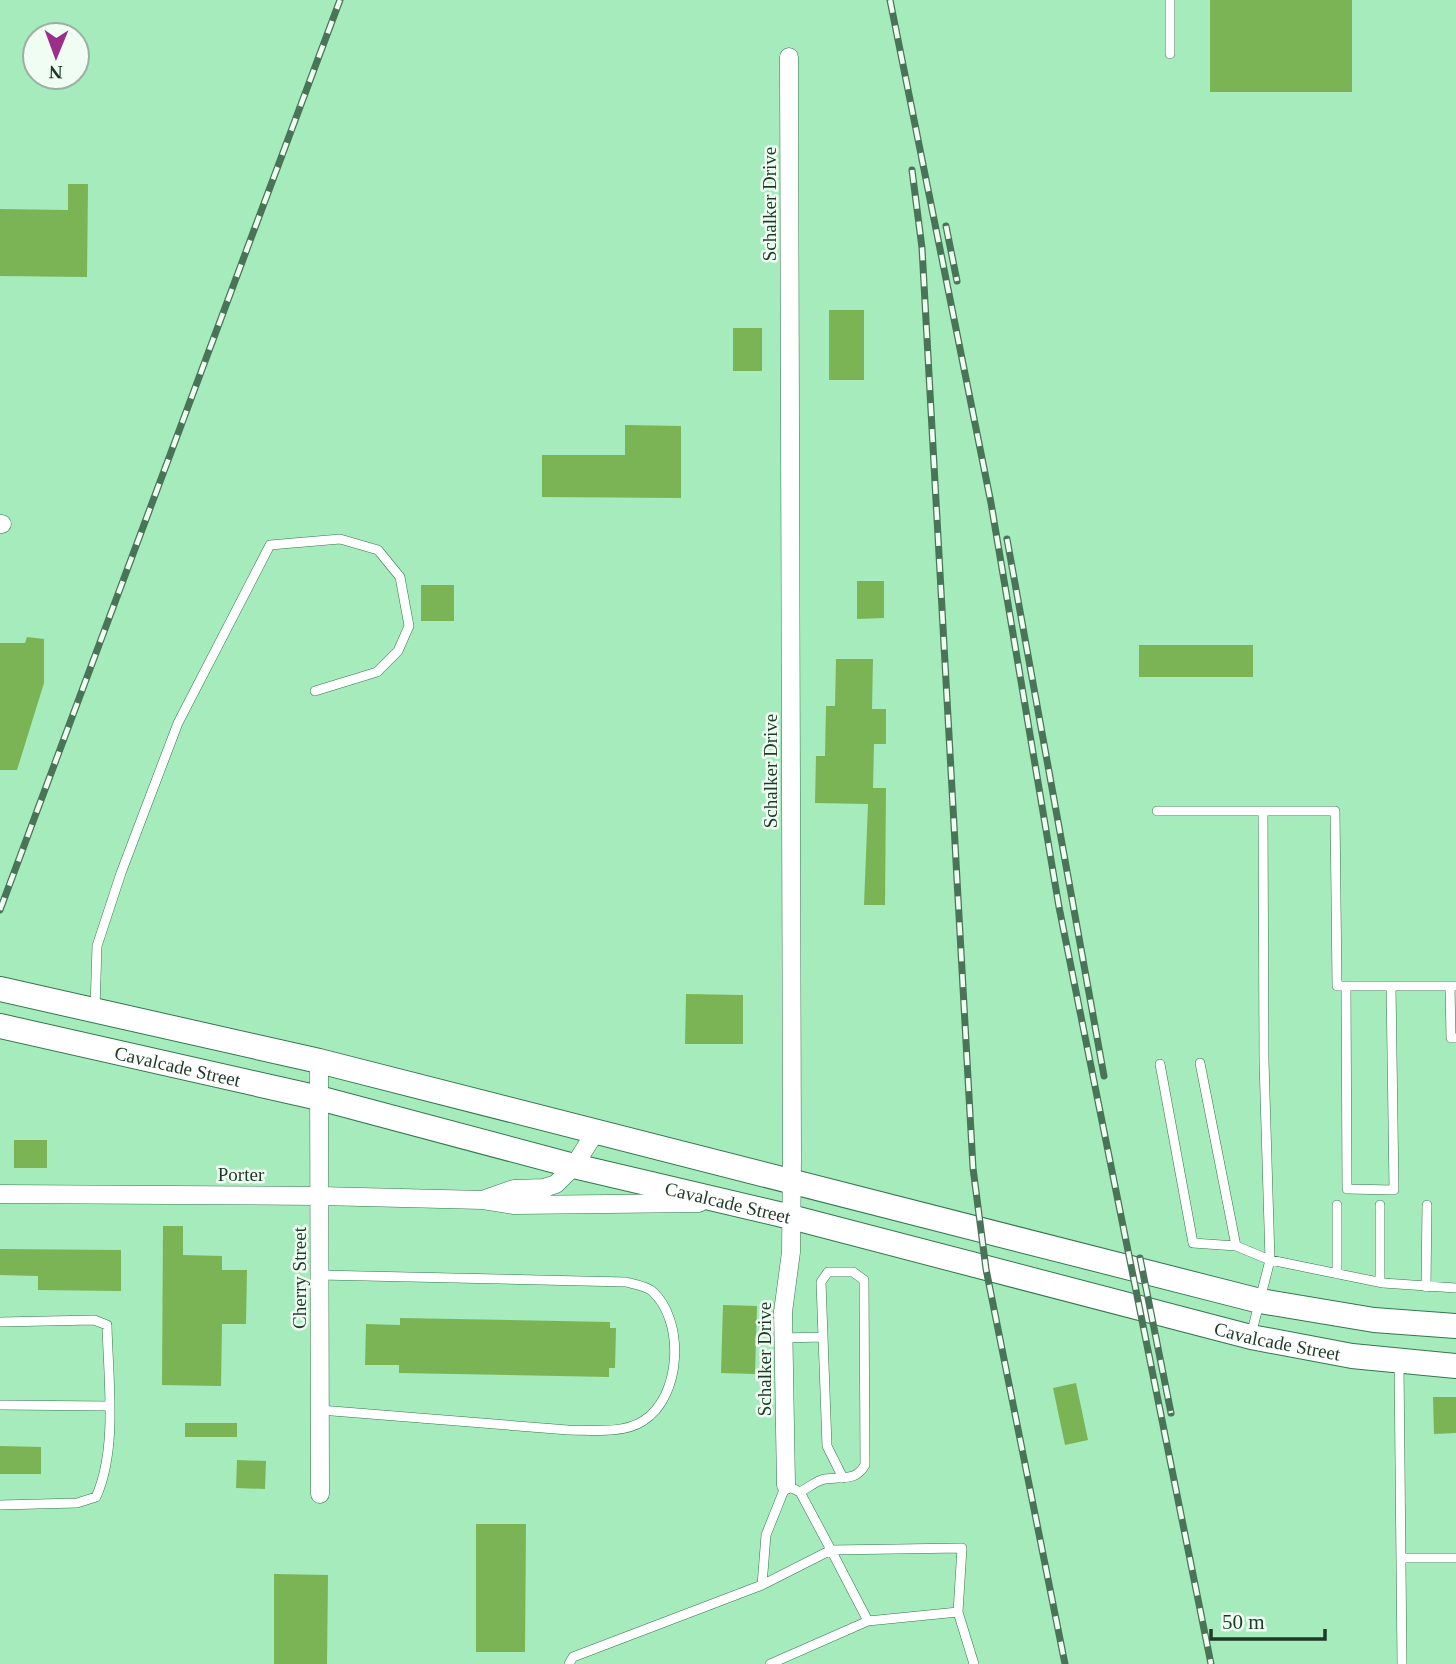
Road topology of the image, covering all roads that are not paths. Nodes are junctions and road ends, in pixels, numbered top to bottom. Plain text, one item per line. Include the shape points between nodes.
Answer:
1 (1170, 0) edge
2 (1170, 54) dead end
3 (789, 57) dead end
4 (315, 691) dead end
5 (1157, 811) dead end
6 (1264, 811) junction
7 (1346, 986) junction
8 (1391, 986) junction
9 (1453, 986) edge
10 (0, 989) edge
11 (95, 1011) junction
12 (0, 1026) edge
13 (1456, 1038) edge
14 (319, 1061) junction
15 (1200, 1063) dead end
16 (1160, 1064) dead end
17 (319, 1098) junction
18 (596, 1131) junction
19 (574, 1166) junction
20 (791, 1182) junction
21 (0, 1194) edge
22 (320, 1196) junction
23 (483, 1200) junction
24 (734, 1204) junction
25 (1337, 1205) dead end
26 (1380, 1205) dead end
27 (1427, 1205) dead end
28 (791, 1217) junction
29 (1236, 1245) junction
30 (1050, 1249) junction
31 (1270, 1260) junction
32 (1337, 1274) junction
33 (320, 1275) junction
34 (1380, 1282) junction
35 (1040, 1283) junction
36 (1426, 1287) junction
37 (1456, 1288) edge
38 (1260, 1301) junction
39 (0, 1322) edge
40 (1456, 1326) edge
41 (822, 1337) junction
42 (1251, 1337) junction
43 (783, 1338) junction
44 (1399, 1362) junction
45 (1456, 1366) edge
46 (0, 1405) edge
47 (108, 1406) junction
48 (320, 1410) junction
49 (844, 1478) junction
50 (793, 1489) junction
51 (320, 1494) dead end
52 (0, 1505) edge
53 (831, 1550) junction
54 (1402, 1558) junction
55 (1456, 1558) edge
56 (762, 1585) junction
57 (958, 1612) junction
58 (868, 1621) junction
59 (569, 1664) edge
60 (771, 1664) edge
61 (974, 1664) edge
62 (1402, 1664) edge

1 - 2 lane
3 - 20 street, Schalker Drive
4 - 11 lane via 377,672 398,651 409,626 400,577 378,550 340,540 270,545 178,723 121,873 97,946
5 - 6 lane
6 - 7 lane via 1335,811 1337,986
6 - 31 lane
7 - 8 lane
7 - 8 lane via 1347,1189 1394,1189
8 - 9 lane
9 - 13 lane via 1451,1038
10 - 11 main road, Cavalcade Street
11 - 14 main road, Cavalcade Street
12 - 17 main road, Cavalcade Street
14 - 17 street, Cherry Street
14 - 18 main road, Cavalcade Street
15 - 29 lane
16 - 29 lane via 1193,1243
17 - 19 main road, Cavalcade Street
17 - 22 street, Cherry Street
18 - 19 street, Porter
18 - 20 main road, Cavalcade Street
19 - 23 street, Porter via 556,1184 514,1189
19 - 24 main road, Cavalcade Street
20 - 28 street, Schalker Drive
20 - 30 main road, Cavalcade Street
21 - 22 street, Porter
22 - 23 street, Porter
22 - 33 street, Cherry Street
23 - 24 street, Porter via 514,1205
24 - 28 main road, Cavalcade Street
25 - 32 lane
26 - 34 lane
27 - 36 lane
28 - 35 main road, Cavalcade Street
28 - 43 street, Schalker Drive
29 - 31 lane
30 - 35 main road
30 - 38 main road, Cavalcade Street
31 - 32 lane
31 - 38 lane
32 - 34 lane
33 - 48 street, Cherry Street
33 - 48 lane via 626,1282 650,1289 664,1305 672,1327 673,1350 671,1380 660,1405 642,1422 609,1430
34 - 36 lane
35 - 42 main road, Cavalcade Street
36 - 37 lane
38 - 40 main road, Cavalcade Street via 1374,1320
38 - 42 lane
39 - 47 lane via 94,1320 107,1325
41 - 43 lane
41 - 49 lane via 827,1446
41 - 49 lane via 822,1276 828,1272 860,1275 864,1280 865,1465 860,1475
42 - 44 main road, Cavalcade Street
43 - 50 street, Schalker Drive
44 - 45 main road, Cavalcade Street
44 - 54 lane
46 - 47 lane
47 - 52 lane via 108,1454 96,1497 77,1503
48 - 51 street, Cherry Street
49 - 50 lane
50 - 53 lane
50 - 56 lane via 766,1535
53 - 56 lane
53 - 57 lane via 962,1548
53 - 58 lane
54 - 55 lane
54 - 62 lane
56 - 59 lane via 573,1657
57 - 58 lane
57 - 61 lane
58 - 60 lane

